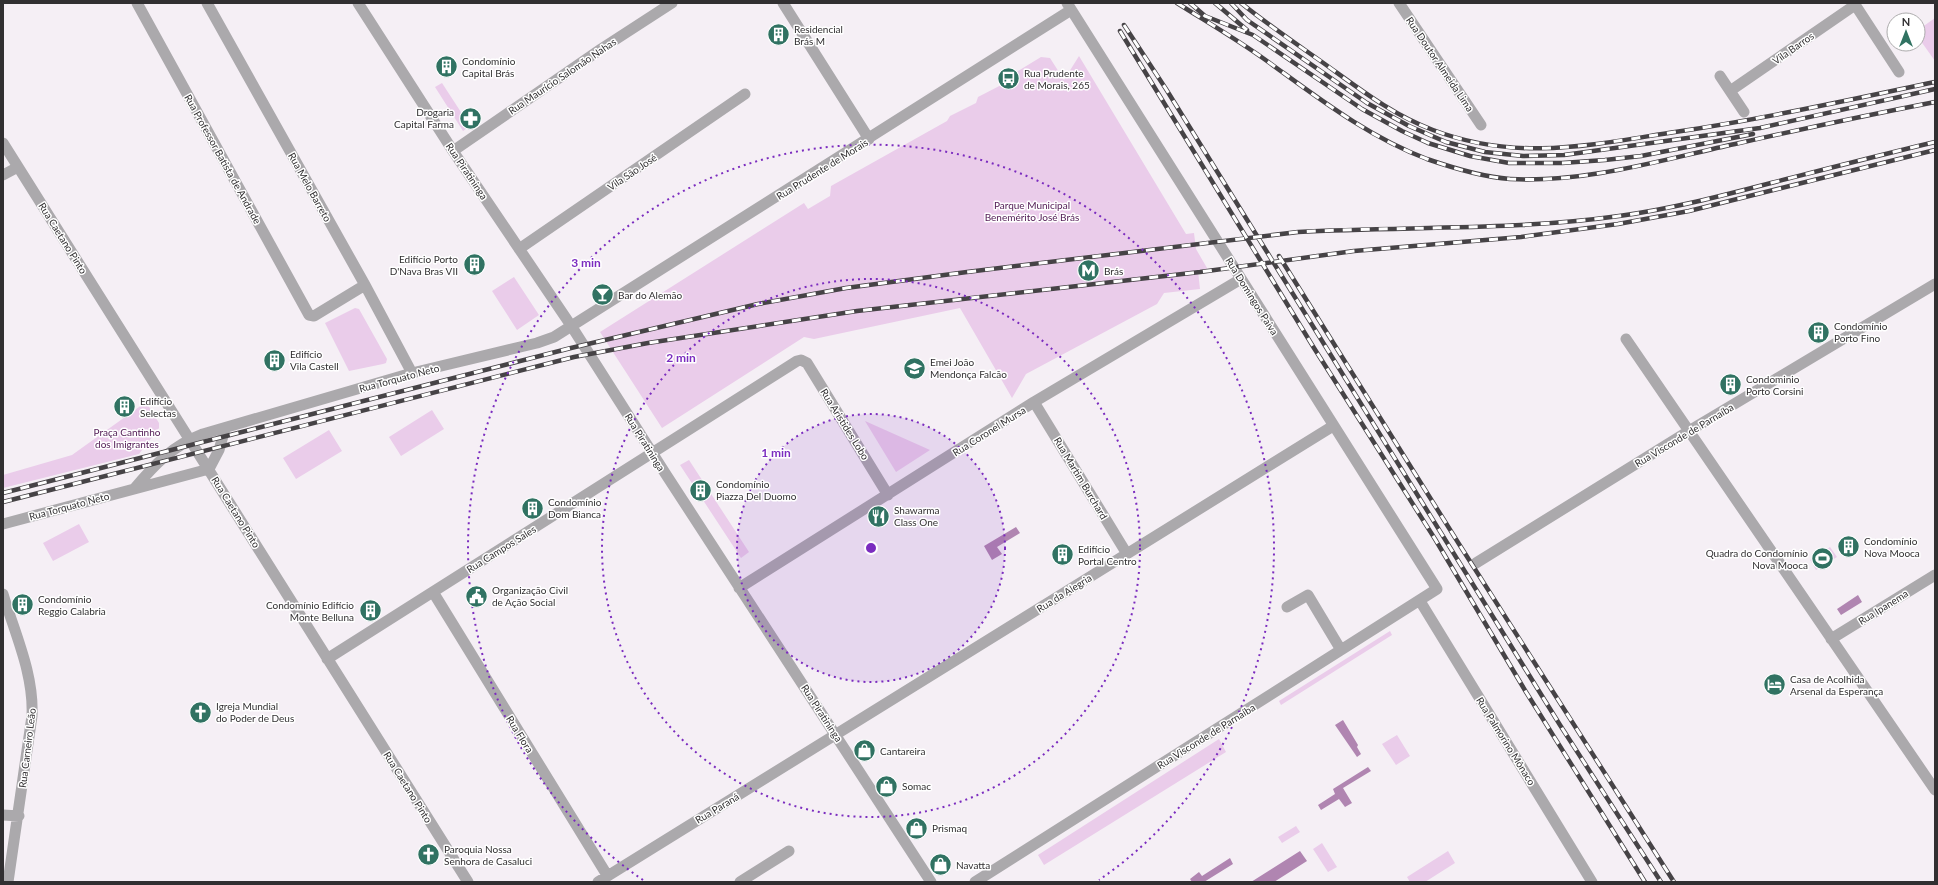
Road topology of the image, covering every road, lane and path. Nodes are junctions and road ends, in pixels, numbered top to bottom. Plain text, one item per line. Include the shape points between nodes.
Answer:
1 (137, 3) edge
2 (207, 3) edge
3 (358, 3) edge
4 (672, 3) edge
5 (783, 3) edge
6 (1398, 3) edge
7 (1854, 4) edge
8 (1069, 6) edge
9 (1899, 72) dead end
10 (1720, 76) dead end
11 (1730, 91) junction
12 (745, 94) dead end
13 (1744, 112) dead end
14 (1481, 125) dead end
15 (869, 139) junction
16 (3, 142) edge
17 (453, 151) junction
18 (18, 167) junction
19 (3, 175) edge
20 (518, 249) junction
21 (1241, 279) junction
22 (1935, 284) edge
23 (366, 285) junction
24 (572, 327) junction
25 (1626, 339) dead end
26 (797, 361) joint
27 (412, 373) junction
28 (1034, 402) junction
29 (1333, 426) junction
30 (225, 429) junction
31 (1690, 431) junction
32 (190, 439) junction
33 (652, 454) junction
34 (209, 469) junction
35 (134, 489) junction
36 (888, 495) junction
37 (3, 524) edge
38 (1127, 554) junction
39 (1476, 563) dead end
40 (1935, 575) edge
41 (739, 588) junction
42 (1437, 588) joint
43 (433, 592) junction
44 (3, 594) edge
45 (1420, 601) junction
46 (1287, 607) dead end
47 (1831, 638) junction
48 (1342, 650) junction
49 (327, 659) junction
50 (836, 735) junction
51 (1935, 790) edge
52 (3, 815) edge
53 (19, 816) junction
54 (789, 851) dead end
55 (607, 875) junction
56 (8, 882) edge
57 (468, 882) edge
58 (598, 882) edge
59 (740, 882) edge
60 (931, 882) edge
61 (975, 882) edge
62 (1592, 882) edge

1 - 23 street, Rua Professor Batista de Andrade via 309,315 314,316
2 - 23 street, Rua Melo Barreto
3 - 17 street, Rua Piratininga
4 - 17 street, Rua Maurício Salomão Nahas
5 - 15 street
6 - 14 street, Rua Doutor Almeida Lima
7 - 9 street
7 - 11 street, Vila Barros
8 - 15 street, Rua Prudente de Morais
8 - 21 street, Rua Domingos Paiva
10 - 11 street
11 - 13 street
12 - 20 street, Vila São José
15 - 24 street, Rua Prudente de Morais
16 - 18 street, Rua Caetano Pinto
17 - 20 street, Rua Piratininga
18 - 19 street
18 - 32 street, Rua Caetano Pinto
20 - 24 street, Rua Piratininga
21 - 28 street, Rua Coronel Mursa
21 - 29 street, Rua Domingos Paiva
22 - 31 street, Rua Visconde de Parnaíba
23 - 27 street, Rua Melo Barreto
24 - 27 street, Rua Torquato Neto via 536,344
24 - 33 street, Rua Piratininga
25 - 31 street
26 - 33 street, Rua Campos Sales
26 - 36 street, Rua Aristides Lobo via 807,363
27 - 30 street, Rua Torquato Neto
28 - 36 street, Rua Coronel Mursa
28 - 38 street, Rua Martim Burchard
29 - 38 street, Rua da Alegria
29 - 42 street, Rua Domingos Paiva
30 - 32 street, Rua Torquato Neto
30 - 34 street via 219,450
31 - 39 street, Rua Visconde de Parnaíba
31 - 47 street
32 - 34 street, Rua Caetano Pinto
32 - 35 street, Rua Torquato Neto via 165,455
33 - 41 street, Rua Piratininga
33 - 43 street, Rua Campos Sales
34 - 35 street, Rua Torquato Neto
34 - 49 street, Rua Caetano Pinto
35 - 37 street, Rua Torquato Neto
36 - 41 street, Rua Coronel Mursa
38 - 50 street, Rua da Alegria
40 - 47 street, Rua Ipanema
41 - 50 street, Rua Piratininga
42 - 45 street, Rua Visconde de Parnaíba
43 - 49 street, Rua Campos Sales
43 - 55 street, Rua Flora
44 - 53 street, Rua Carneiro Leão via 33,698
45 - 48 street, Rua Visconde de Parnaíba
45 - 62 street, Rua Palmorino Mônaco
46 - 48 street via 1308,595
47 - 51 street
48 - 61 street, Rua Visconde de Parnaíba
49 - 57 street, Rua Caetano Pinto
50 - 55 street, Rua Paraná
50 - 60 street, Rua Piratininga
52 - 53 street
53 - 56 street, Rua Carneiro Leão
54 - 59 street
55 - 58 street, Rua Paraná

